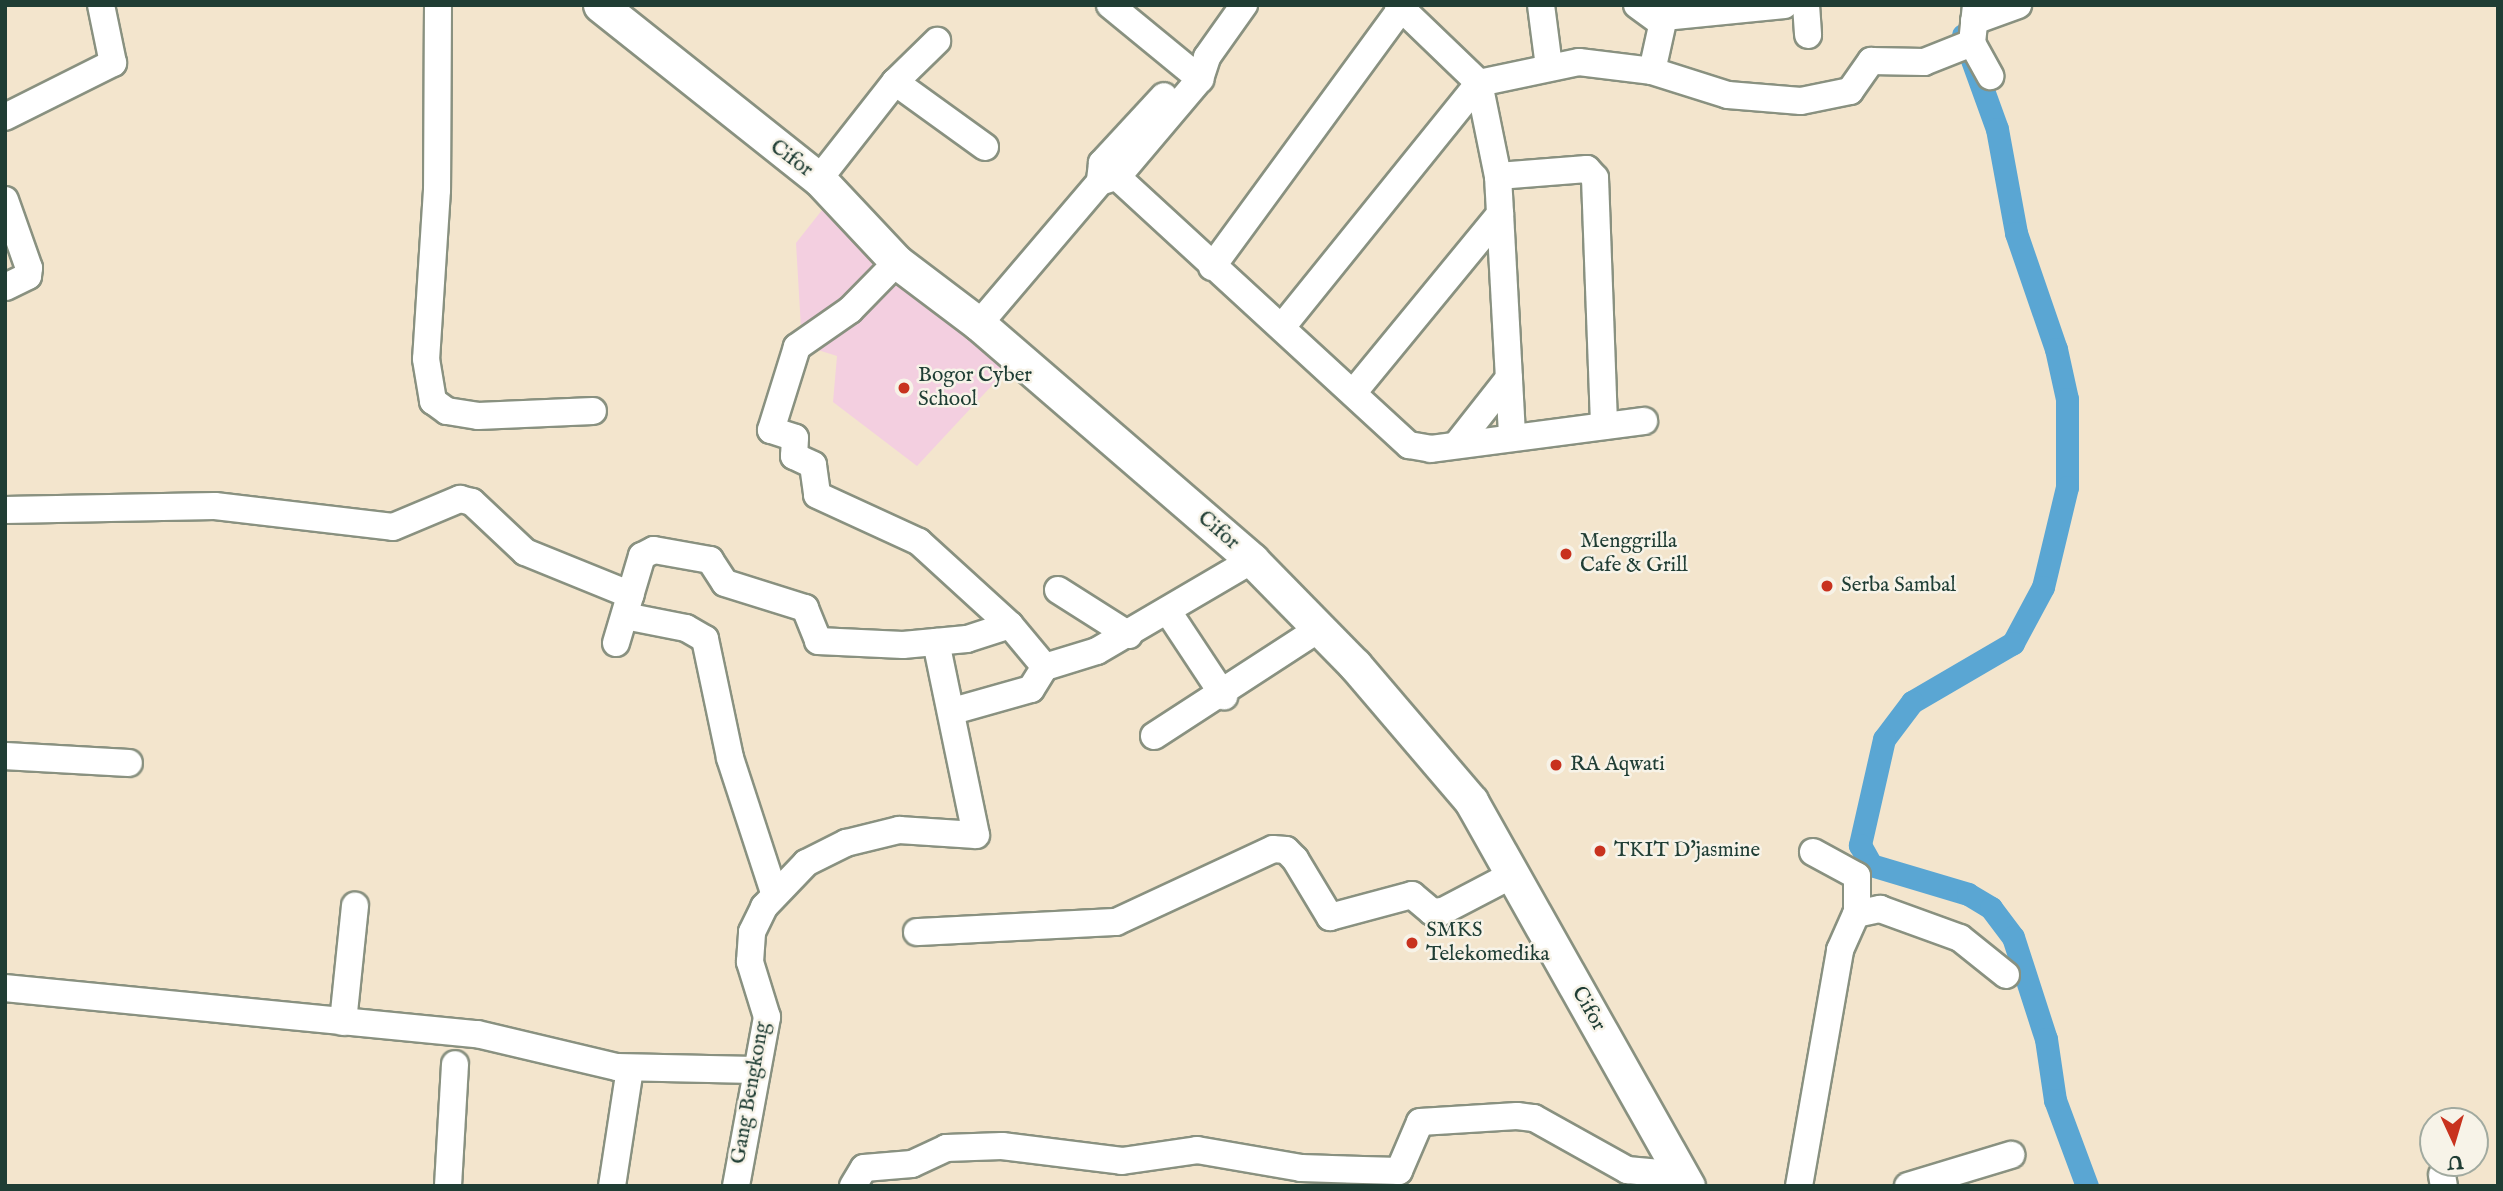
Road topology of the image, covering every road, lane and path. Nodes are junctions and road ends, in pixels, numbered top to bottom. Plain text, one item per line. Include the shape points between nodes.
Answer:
1 (101, 5) edge
2 (438, 5) edge
3 (600, 5) edge
4 (1110, 5) edge
5 (1244, 5) edge
6 (1541, 5) edge
7 (1637, 5) edge
8 (1784, 5) edge
9 (1805, 5) edge
10 (2018, 5) edge
11 (1399, 7) edge
12 (1659, 21) junction
13 (1974, 23) edge
14 (1808, 35) dead end
15 (937, 41) dead end
16 (1549, 67) junction
17 (1198, 69) junction
18 (1652, 72) junction
19 (1990, 76) dead end
20 (895, 82) junction
21 (1479, 83) junction
22 (5, 117) edge
23 (985, 147) dead end
24 (1107, 174) junction
25 (1498, 176) junction
26 (819, 179) junction
27 (5, 200) edge
28 (1500, 214) junction
29 (897, 261) junction
30 (1212, 267) junction
31 (5, 287) edge
32 (979, 324) junction
33 (1283, 327) junction
34 (1509, 378) junction
35 (1353, 393) junction
36 (593, 411) dead end
37 (1644, 421) dead end
38 (1604, 426) junction
39 (1512, 436) junction
40 (1457, 444) junction
41 (5, 510) edge
42 (1252, 560) junction
43 (1058, 590) dead end
44 (628, 605) junction
45 (1169, 613) junction
46 (1010, 625) junction
47 (1319, 629) junction
48 (1129, 635) junction
49 (936, 642) junction
50 (616, 643) dead end
51 (1045, 667) junction
52 (1224, 696) junction
53 (953, 711) junction
54 (1154, 736) dead end
55 (5, 756) edge
56 (130, 763) dead end
57 (1814, 852) dead end
58 (1512, 875) junction
59 (774, 893) junction
60 (355, 906) dead end
61 (1857, 914) junction
62 (917, 932) dead end
63 (2006, 975) dead end
64 (5, 988) edge
65 (343, 1022) junction
66 (455, 1064) dead end
67 (630, 1069) junction
68 (755, 1070) junction
69 (2011, 1155) dead end
70 (1685, 1181) edge
71 (448, 1186) edge
72 (612, 1186) edge
73 (736, 1186) edge
74 (853, 1186) edge
75 (1799, 1186) edge
76 (1908, 1186) edge

1 - 22 street via 113,63
2 - 36 street via 437,190 426,359 433,401 447,411 478,416
3 - 26 street, Cifor
4 - 17 street
5 - 17 street
6 - 16 street
7 - 12 street
8 - 12 street via 1692,12
9 - 14 street
10 - 13 street
11 - 21 street
11 - 30 street
12 - 18 street
13 - 18 street via 1917,64 1871,61 1850,91 1801,101 1728,96
13 - 19 street
15 - 20 street
16 - 18 street via 1579,62
16 - 21 street
17 - 24 street
20 - 23 street
20 - 26 street
21 - 25 street
21 - 33 street
24 - 30 street
24 - 32 street
25 - 28 street
25 - 38 street via 1587,169 1595,178
26 - 29 street, Cifor
27 - 31 street via 29,268 28,276
28 - 34 street
28 - 35 street
29 - 32 street, Cifor
29 - 46 street via 850,310 797,347 771,430 795,438 794,456 813,465 817,495 919,542
30 - 33 street
32 - 42 street, Cifor
33 - 35 street
34 - 39 street
34 - 40 street
35 - 40 street via 1409,445
37 - 38 street
38 - 39 street
39 - 40 street
41 - 44 street via 228,507 393,527 460,499 472,502 525,552
42 - 45 street
42 - 47 street, Cifor
43 - 48 street
44 - 49 street via 642,556 663,551 710,559 724,583 805,608 818,641
44 - 50 street
44 - 59 street via 705,639 730,758
45 - 48 street
45 - 52 street
46 - 49 street
46 - 51 street
47 - 52 street
47 - 58 street, Cifor via 1471,801
48 - 51 street
49 - 53 street
51 - 53 street via 1031,689
52 - 54 street
53 - 59 street, Gang Bengkong via 976,835 876,834 806,863
55 - 56 street
57 - 61 street via 1857,876
58 - 62 street via 1443,911 1432,912 1412,895 1330,917 1295,859 1286,850 1272,849 1116,922
58 - 70 street, Cifor
59 - 68 street, Gang Bengkong via 752,932 750,962 766,1017
60 - 65 street
61 - 63 street via 1880,909 1960,937
61 - 75 street via 1840,950
64 - 65 street
65 - 67 street via 477,1034
66 - 71 street
67 - 68 street
67 - 72 street
68 - 73 street, Gang Bengkong
69 - 76 street
70 - 74 street via 1627,1170 1534,1118 1517,1116 1420,1122 1399,1171 1301,1168 1197,1150 1122,1161 1002,1146 946,1148 912,1164 864,1168

